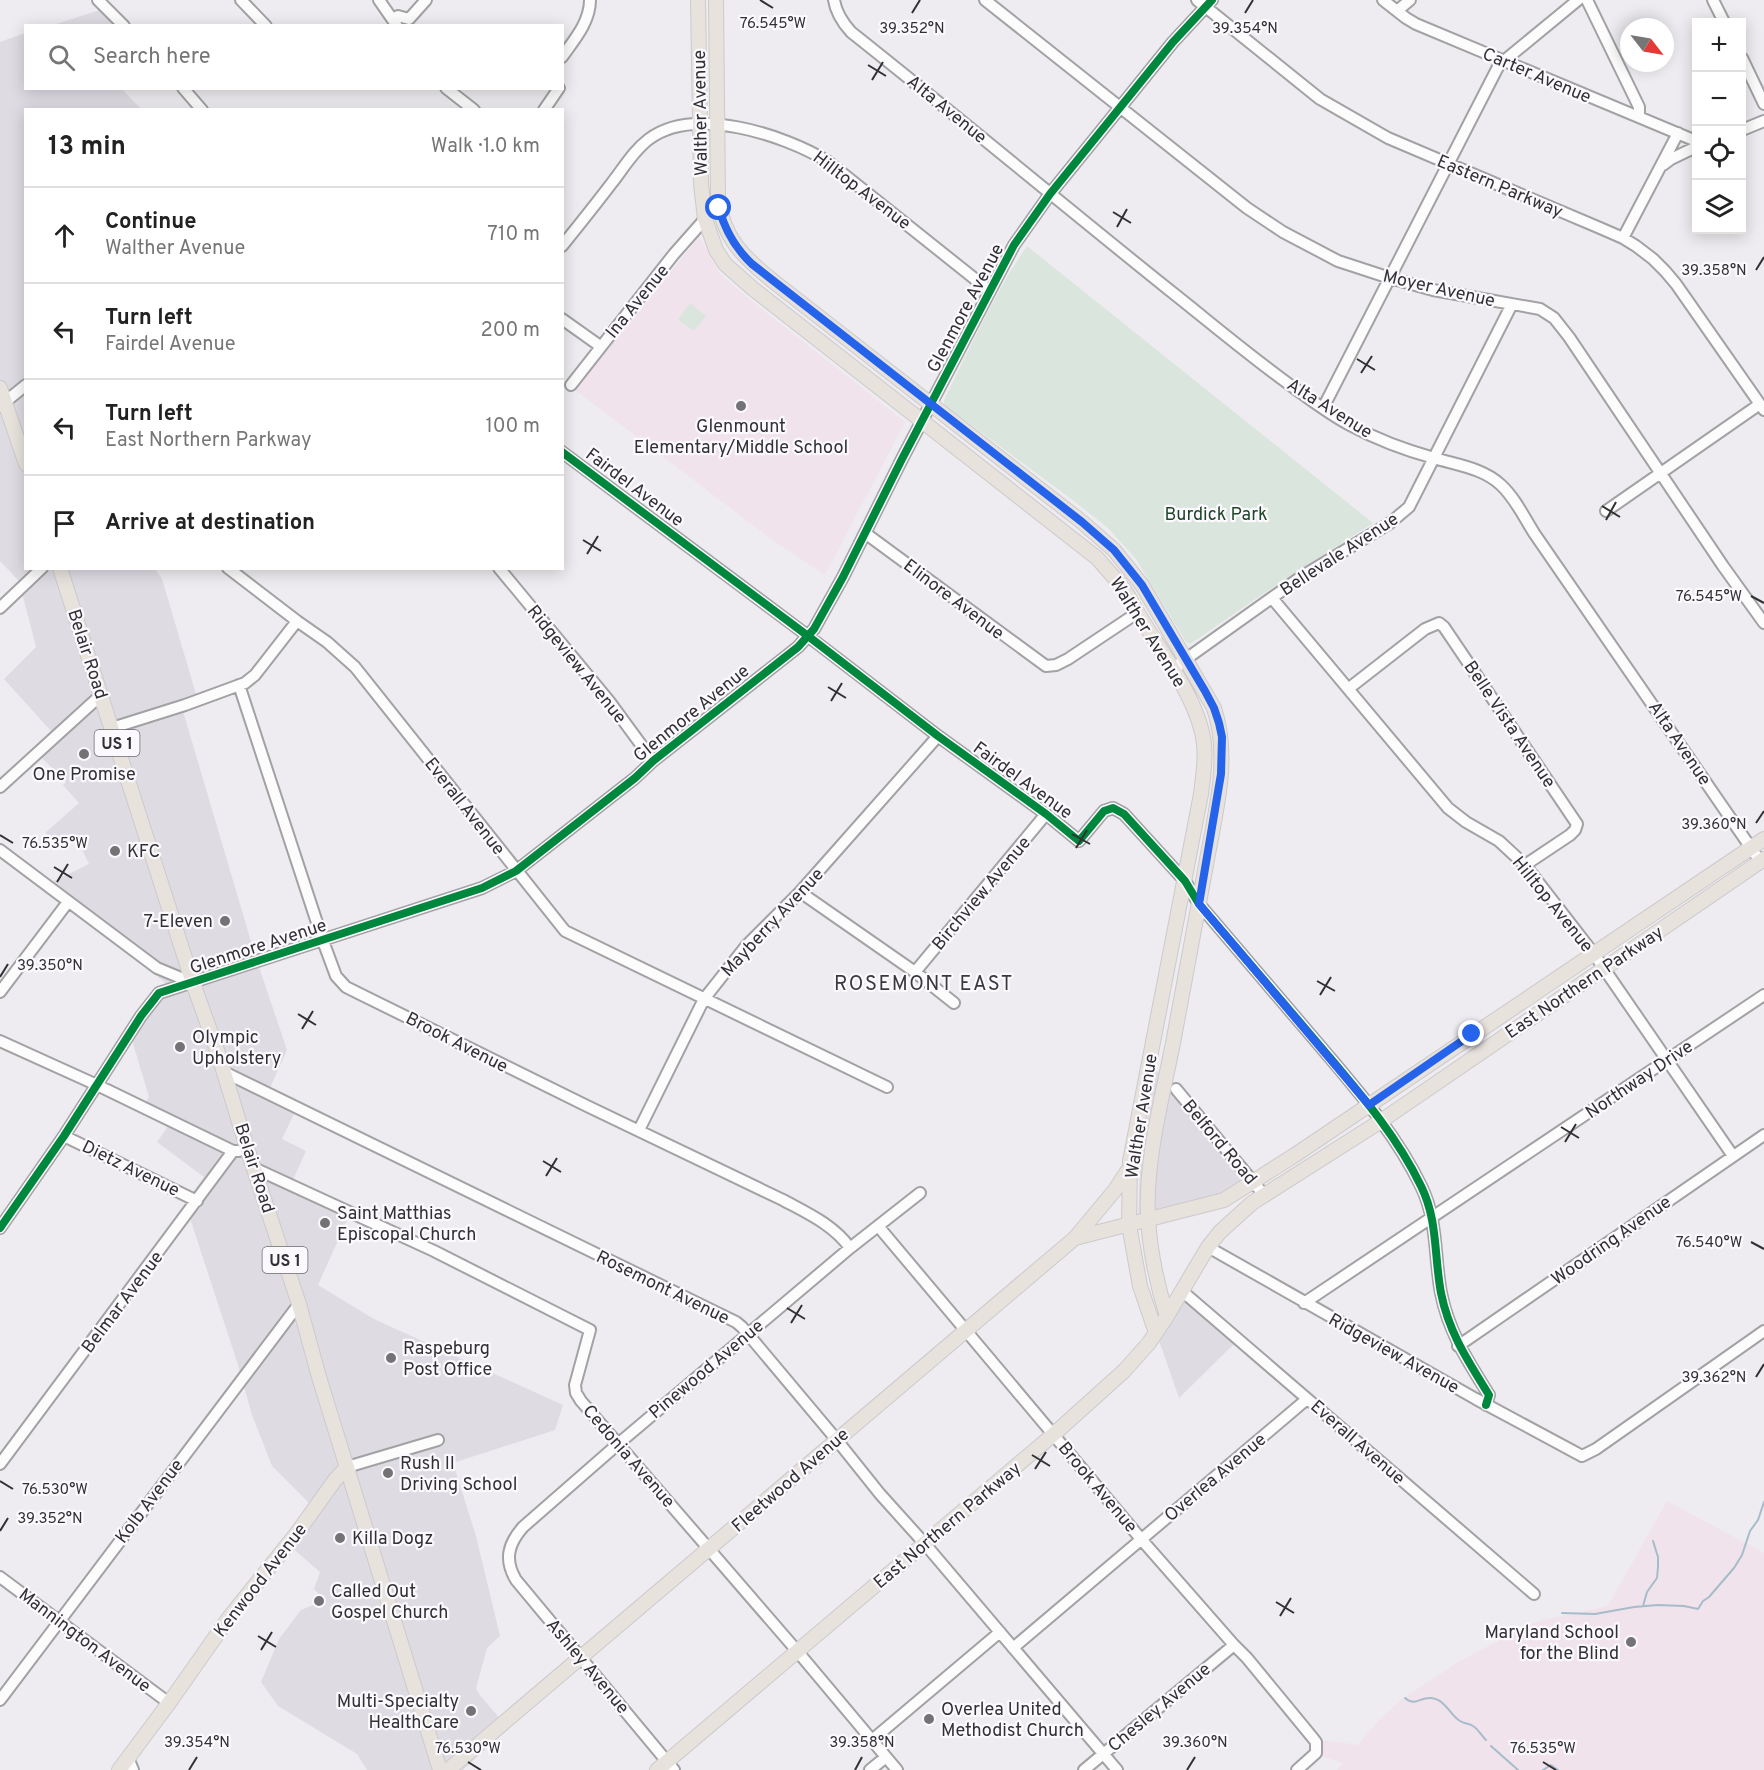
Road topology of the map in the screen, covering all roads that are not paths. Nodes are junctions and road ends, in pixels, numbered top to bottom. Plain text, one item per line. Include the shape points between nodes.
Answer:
1 (98, 0) edge
2 (241, 0) edge
3 (379, 0) edge
4 (426, 0) edge
5 (590, 0) edge
6 (698, 0) edge
7 (716, 0) edge
8 (834, 0) edge
9 (985, 0) edge
10 (1383, 0) edge
11 (1410, 0) edge
12 (1578, 0) edge
13 (1587, 0) edge
14 (1713, 0) edge
15 (1204, 2) edge
16 (1397, 11) junction
17 (1722, 18) edge
18 (395, 22) edge
19 (122, 24) edge
20 (264, 24) edge
21 (564, 54) edge
22 (1505, 61) junction
23 (1746, 66) edge
24 (185, 90) edge
25 (449, 90) edge
26 (557, 90) edge
27 (1764, 104) edge
28 (1121, 107) junction
29 (200, 108) edge
30 (471, 108) edge
31 (545, 108) edge
32 (1639, 117) junction
33 (1764, 121) edge
34 (717, 123) junction
35 (700, 124) junction
36 (1746, 128) edge
37 (1678, 134) junction
38 (1692, 139) edge
39 (1692, 149) edge
40 (1448, 164) junction
41 (1658, 173) junction
42 (1050, 194) junction
43 (705, 219) junction
44 (1623, 238) junction
45 (564, 243) edge
46 (1390, 278) junction
47 (990, 291) junction
48 (1512, 304) junction
49 (564, 320) edge
50 (600, 346) junction
51 (571, 385) dead end
52 (24, 387) edge
53 (0, 388) edge
54 (2, 404) edge
55 (932, 405) junction
56 (1762, 407) edge
57 (1323, 408) junction
58 (923, 422) junction
59 (564, 453) edge
60 (1434, 458) junction
61 (24, 459) edge
62 (1661, 472) junction
63 (1606, 511) dead end
64 (865, 533) junction
65 (40, 570) edge
66 (61, 570) edge
67 (231, 570) edge
68 (501, 570) edge
69 (1272, 598) junction
70 (0, 608) edge
71 (1137, 613) junction
72 (297, 621) junction
73 (1764, 623) edge
74 (808, 636) junction
75 (1186, 659) junction
76 (1175, 673) junction
77 (239, 685) junction
78 (1348, 689) junction
79 (101, 695) junction
80 (112, 728) junction
81 (938, 736) junction
82 (653, 761) junction
83 (0, 787) edge
84 (1046, 814) junction
85 (1764, 839) edge
86 (1750, 847) junction
87 (0, 850) edge
88 (1762, 860) edge
89 (1525, 865) junction
90 (516, 871) junction
91 (1185, 881) junction
92 (800, 892) junction
93 (68, 902) junction
94 (1199, 904) junction
95 (323, 941) junction
96 (1594, 954) junction
97 (1604, 968) junction
98 (166, 972) junction
99 (915, 972) junction
100 (193, 983) junction
101 (165, 990) junction
102 (0, 992) edge
103 (1764, 995) edge
104 (704, 999) junction
105 (954, 1003) dead end
106 (1488, 1025) junction
107 (0, 1041) edge
108 (1497, 1041) junction
109 (1667, 1060) junction
110 (224, 1072) junction
111 (97, 1085) junction
112 (887, 1087) dead end
113 (1176, 1089) dead end
114 (1369, 1105) junction
115 (1381, 1121) junction
116 (639, 1130) junction
117 (1764, 1134) edge
118 (64, 1136) junction
119 (233, 1151) junction
120 (248, 1151) junction
121 (1733, 1156) junction
122 (1130, 1167) junction
123 (254, 1168) junction
124 (1254, 1182) junction
125 (920, 1193) dead end
126 (1264, 1195) junction
127 (198, 1201) junction
128 (1433, 1218) junction
129 (1149, 1220) junction
130 (1129, 1225) junction
131 (878, 1226) junction
132 (0, 1228) edge
133 (1075, 1239) junction
134 (1208, 1247) junction
135 (850, 1248) junction
136 (1182, 1291) junction
137 (1304, 1303) junction
138 (299, 1304) junction
139 (1167, 1316) junction
140 (1764, 1331) edge
141 (966, 1332) junction
142 (1156, 1333) junction
143 (748, 1334) junction
144 (1458, 1346) junction
145 (1307, 1399) junction
146 (1486, 1405) junction
147 (1054, 1434) junction
148 (836, 1439) junction
149 (438, 1440) dead end
150 (618, 1444) junction
151 (0, 1464) edge
152 (347, 1467) junction
153 (1141, 1539) junction
154 (925, 1544) junction
155 (710, 1549) junction
156 (508, 1559) joint
157 (0, 1577) edge
158 (1533, 1594) dead end
159 (58, 1621) junction
160 (1000, 1632) junction
161 (1234, 1645) junction
162 (1013, 1648) junction
163 (798, 1652) junction
164 (581, 1658) junction
165 (0, 1700) edge
166 (169, 1703) junction
167 (872, 1740) junction
168 (1104, 1754) junction
169 (886, 1757) junction
170 (130, 1764) edge
171 (666, 1767) edge
172 (119, 1770) edge
173 (440, 1770) edge
174 (448, 1770) edge
175 (870, 1770) edge
176 (897, 1770) edge
177 (1084, 1770) edge
178 (1117, 1770) edge
179 (1297, 1770) edge

1 - 19 street
2 - 20 street
3 - 18 street
4 - 18 street via 409,19 398,16
5 - 21 street via 585,22
6 - 35 main road, Walther Avenue
7 - 34 main road, Walther Avenue
8 - 42 street, Alta Avenue via 850,32
9 - 28 street, Moyer Avenue
10 - 16 street, Carter Avenue
11 - 16 street
12 - 22 street
13 - 32 street via 1639,107
14 - 17 street
15 - 28 street, Glenmore Avenue
15 - 40 street, Eastern Parkway via 1320,99 1388,138
16 - 22 street, Carter Avenue via 1416,24
22 - 32 street, Carter Avenue
22 - 40 street via 1498,65
23 - 27 street
24 - 29 street
25 - 30 street
26 - 31 street
28 - 42 street, Glenmore Avenue
28 - 46 street, Moyer Avenue via 1283,232 1338,261
32 - 37 street, Carter Avenue
33 - 36 street
34 - 35 street, Hilltop Avenue
34 - 47 street, Hilltop Avenue via 785,140 827,161
34 - 55 main road, Walther Avenue via 719,208 739,250
35 - 43 main road, Walther Avenue via 700,184
35 - 45 street, Hilltop Avenue via 661,131 642,145
37 - 38 street, Carter Avenue
37 - 41 street
39 - 41 street via 1671,159
40 - 44 street, Eastern Parkway
40 - 46 street
41 - 44 street
42 - 47 street, Glenmore Avenue via 1014,245
42 - 57 street, Alta Avenue via 1237,345
43 - 50 street, Ina Avenue
43 - 58 main road, Walther Avenue via 725,264
44 - 56 street, Eastern Parkway via 1653,259 1676,284
46 - 48 street, Moyer Avenue
46 - 57 street
47 - 55 street, Glenmore Avenue
48 - 60 street, Bellevale Avenue
48 - 62 street, Moyer Avenue via 1540,309 1560,325
49 - 50 street
50 - 51 street, Ina Avenue
52 - 54 street
53 - 54 main road
54 - 61 main road
55 - 58 street, Glenmore Avenue
55 - 75 main road, Walther Avenue via 1114,550 1142,585
56 - 62 street
57 - 60 street, Alta Avenue via 1384,441
58 - 64 street, Glenmore Avenue
58 - 71 main road, Walther Avenue via 1092,554 1119,583
59 - 74 street, Fairdel Avenue
60 - 69 street, Bellevale Avenue via 1409,507 1397,518
60 - 86 street, Alta Avenue via 1484,473 1507,492
62 - 63 street
62 - 73 street, Moyer Avenue
64 - 71 street, Elinore Avenue via 1049,667 1068,659
64 - 74 street, Glenmore Avenue via 832,600
65 - 70 street
66 - 79 main road, Belair Road / US 1
67 - 72 street, Everall Avenue
68 - 82 street, Ridgeview Avenue via 609,701
69 - 75 street, Bellevale Avenue
69 - 78 street, Hilltop Avenue
71 - 76 main road, Walther Avenue
72 - 77 street via 255,675
72 - 90 street, Everall Avenue via 355,667
74 - 81 street, Fairdel Avenue
74 - 82 street, Glenmore Avenue
75 - 76 street, Bellevale Avenue
75 - 94 main road, Walther Avenue via 1214,708 1222,737 1221,774
76 - 91 main road, Walther Avenue via 1191,702 1204,742 1201,794
77 - 80 street
77 - 95 street, Brook Avenue
78 - 89 street, Hilltop Avenue via 1448,808 1498,841
78 - 89 street, Belle Vista Avenue via 1408,641 1439,623 1444,627 1576,820 1577,827 1570,835
79 - 80 main road, Belair Road / US 1
79 - 83 street
80 - 100 main road, Belair Road / US 1
81 - 84 street, Fairdel Avenue
81 - 92 street, Mayberry Avenue
82 - 90 street, Glenmore Avenue
84 - 91 street, Fairdel Avenue via 1079,841 1104,811 1113,808 1124,814
84 - 99 street, Birchview Avenue
85 - 86 main road, East Northern Parkway
86 - 88 street, Alta Avenue
86 - 96 main road, East Northern Parkway
87 - 93 street
88 - 97 main road, East Northern Parkway
89 - 96 street, Hilltop Avenue
90 - 95 street, Glenmore Avenue via 482,888
90 - 104 street, Everall Avenue via 565,931
91 - 94 street, Fairdel Avenue
91 - 122 main road, Walther Avenue
92 - 99 street
92 - 104 street, Mayberry Avenue via 746,946
93 - 98 street
93 - 102 street
94 - 114 street, Fairdel Avenue
94 - 129 main road, Walther Avenue via 1154,1143
95 - 100 street, Glenmore Avenue
95 - 116 street, Brook Avenue via 336,976 346,987
96 - 97 street, Hilltop Avenue
96 - 106 main road, East Northern Parkway
97 - 108 main road, East Northern Parkway
97 - 109 street, Hilltop Avenue
98 - 100 street
98 - 101 street
99 - 105 street
100 - 101 street, Glenmore Avenue
100 - 110 main road, Belair Road / US 1
101 - 111 street, Glenmore Avenue via 144,1010
103 - 109 street, Northway Drive
104 - 112 street, Everall Avenue
104 - 116 street, Mayberry Avenue
106 - 108 main road
106 - 114 main road, East Northern Parkway
107 - 111 street
108 - 115 main road, East Northern Parkway
109 - 121 street, Hilltop Avenue
109 - 128 street, Northway Drive
110 - 120 main road, Belair Road / US 1
110 - 143 street, Rosemont Avenue via 736,1322
111 - 118 street, Glenmore Avenue
111 - 119 street
113 - 124 street, Belford Road
114 - 115 street, Fairdel Avenue
114 - 124 main road, East Northern Parkway
115 - 126 main road, East Northern Parkway
115 - 128 street, Fairdel Avenue via 1415,1174
116 - 135 street, Brook Avenue via 813,1216 841,1236
117 - 121 street, Woodring Avenue
118 - 127 street, Dietz Avenue
118 - 132 street, Glenmore Avenue
119 - 120 street
119 - 127 street, Belmar Avenue
120 - 123 main road, Belair Road / US 1
121 - 144 street, Woodring Avenue
122 - 130 main road, Walther Avenue
122 - 133 main road
123 - 138 main road, Belair Road / US 1
123 - 150 street, Cedonia Avenue via 434,1251 590,1330 576,1379 576,1393
124 - 126 street, Belford Road
124 - 129 main road, East Northern Parkway via 1224,1200
125 - 131 street, Pinewood Avenue
126 - 134 main road, East Northern Parkway
127 - 151 street, Belmar Avenue
128 - 137 street, Northway Drive
128 - 144 street, Fairdel Avenue via 1441,1291
129 - 130 main road, Fleetwood Avenue
129 - 139 main road, Walther Avenue
130 - 133 main road, Fleetwood Avenue
130 - 142 main road, Walther Avenue via 1140,1286
131 - 135 street, Pinewood Avenue
131 - 141 street, Brook Avenue
133 - 141 main road, Fleetwood Avenue
134 - 136 main road, East Northern Parkway
134 - 137 street, Ridgeview Avenue
135 - 143 street, Pinewood Avenue
136 - 139 main road, East Northern Parkway
136 - 145 street, Everall Avenue
137 - 146 street, Ridgeview Avenue
138 - 152 main road, Belair Road / US 1
138 - 159 street, Kolb Avenue
139 - 142 main road, East Northern Parkway
140 - 146 street, Ridgeview Avenue via 1582,1456
141 - 147 street, Brook Avenue
141 - 148 main road, Fleetwood Avenue
142 - 147 main road, East Northern Parkway via 1124,1371
143 - 148 street, Rosemont Avenue
143 - 150 street, Pinewood Avenue
144 - 146 street, Fairdel Avenue via 1488,1395
145 - 153 street, Overlea Avenue
145 - 158 street, Everall Avenue
147 - 153 street, Brook Avenue
147 - 154 main road, East Northern Parkway
148 - 154 street, Rosemont Avenue
148 - 155 main road, Fleetwood Avenue
149 - 152 street
150 - 155 street, Cedonia Avenue
150 - 156 street, Pinewood Avenue via 523,1527 514,1539
152 - 166 main road, Kenwood Avenue via 228,1619
152 - 173 main road, Belair Road / US 1
153 - 161 street, Brook Avenue
153 - 162 street, Overlea Avenue
154 - 160 street, Rosemont Avenue
154 - 163 main road, East Northern Parkway
155 - 163 street, Cedonia Avenue
155 - 164 main road, Fleetwood Avenue
156 - 164 street, Ashley Avenue via 516,1580
157 - 159 street, Mannington Avenue
159 - 165 street, Kolb Avenue
159 - 166 street, Mannington Avenue
160 - 162 street, Rosemont Avenue
160 - 167 street
161 - 168 street, Chesley Avenue
161 - 179 street, Brook Avenue via 1312,1737 1316,1753
162 - 168 street, Rosemont Avenue
163 - 167 street, Cedonia Avenue
163 - 171 main road, East Northern Parkway
164 - 171 street, Ashley Avenue
164 - 174 main road, Fleetwood Avenue
166 - 170 main road, Kenwood Avenue
167 - 169 street, Cedonia Avenue
168 - 177 street, Chesley Avenue
168 - 178 street, Rosemont Avenue
169 - 175 street
169 - 176 street, Cedonia Avenue
170 - 172 main road, Kenwood Avenue

